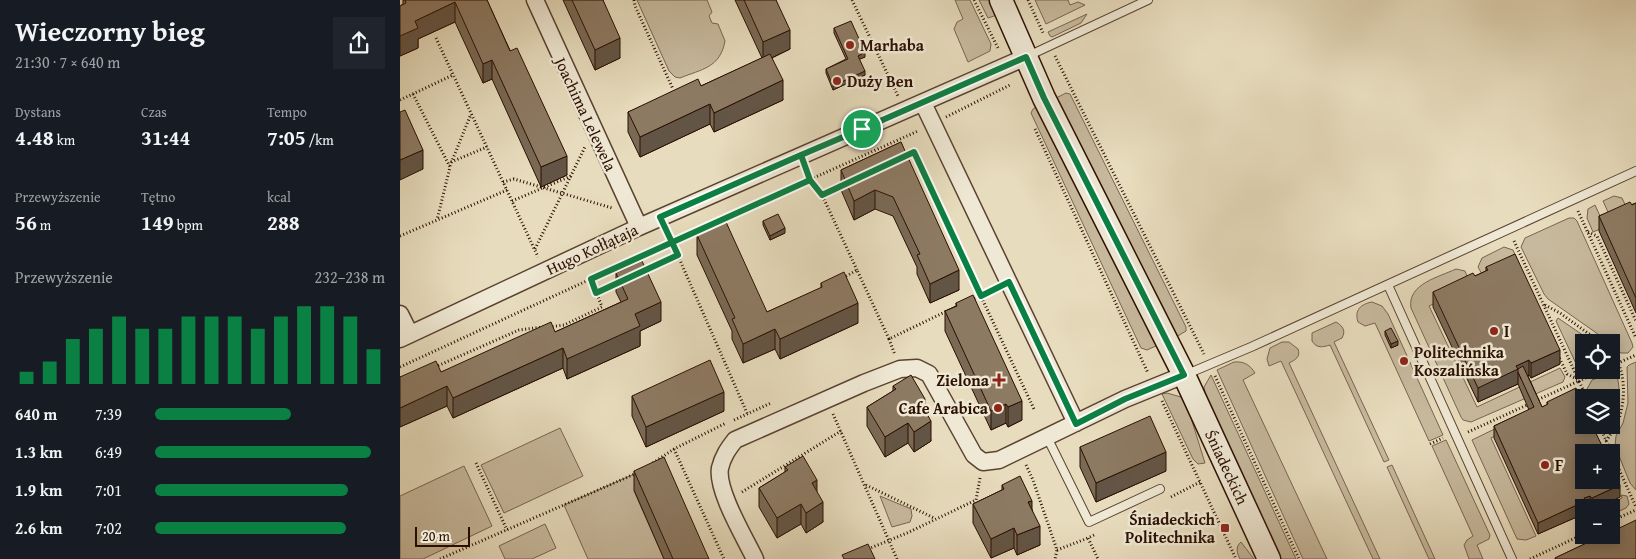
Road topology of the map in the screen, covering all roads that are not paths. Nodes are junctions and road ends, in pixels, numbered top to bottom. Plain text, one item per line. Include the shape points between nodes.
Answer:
1 (535, 0) edge
2 (1001, 0) edge
3 (1148, 0) edge
4 (1026, 57) junction
5 (923, 102) junction
6 (1636, 171) edge
7 (638, 227) junction
8 (1388, 285) junction
9 (400, 314) edge
10 (405, 337) edge
11 (1184, 375) junction
12 (1076, 424) junction
13 (1047, 437) junction
14 (1160, 489) dead end
15 (755, 559) edge
16 (1270, 559) edge
17 (1512, 559) edge

1 - 7 street, Joachima Lelewela
2 - 4 street, Śniadeckich
3 - 4 lane
4 - 5 street, Hugo Kołłątaja
4 - 11 street, Śniadeckich
5 - 7 street, Hugo Kołłątaja
5 - 12 street
6 - 8 lane
7 - 10 street, Hugo Kołłątaja
8 - 11 lane
8 - 17 lane
9 - 10 street
11 - 12 street
11 - 16 street, Śniadeckich
12 - 13 street
13 - 14 lane via 1089,522
13 - 15 street via 999,460 983,462 974,455 929,374 917,368 900,369 735,440 724,455 720,470 722,488

